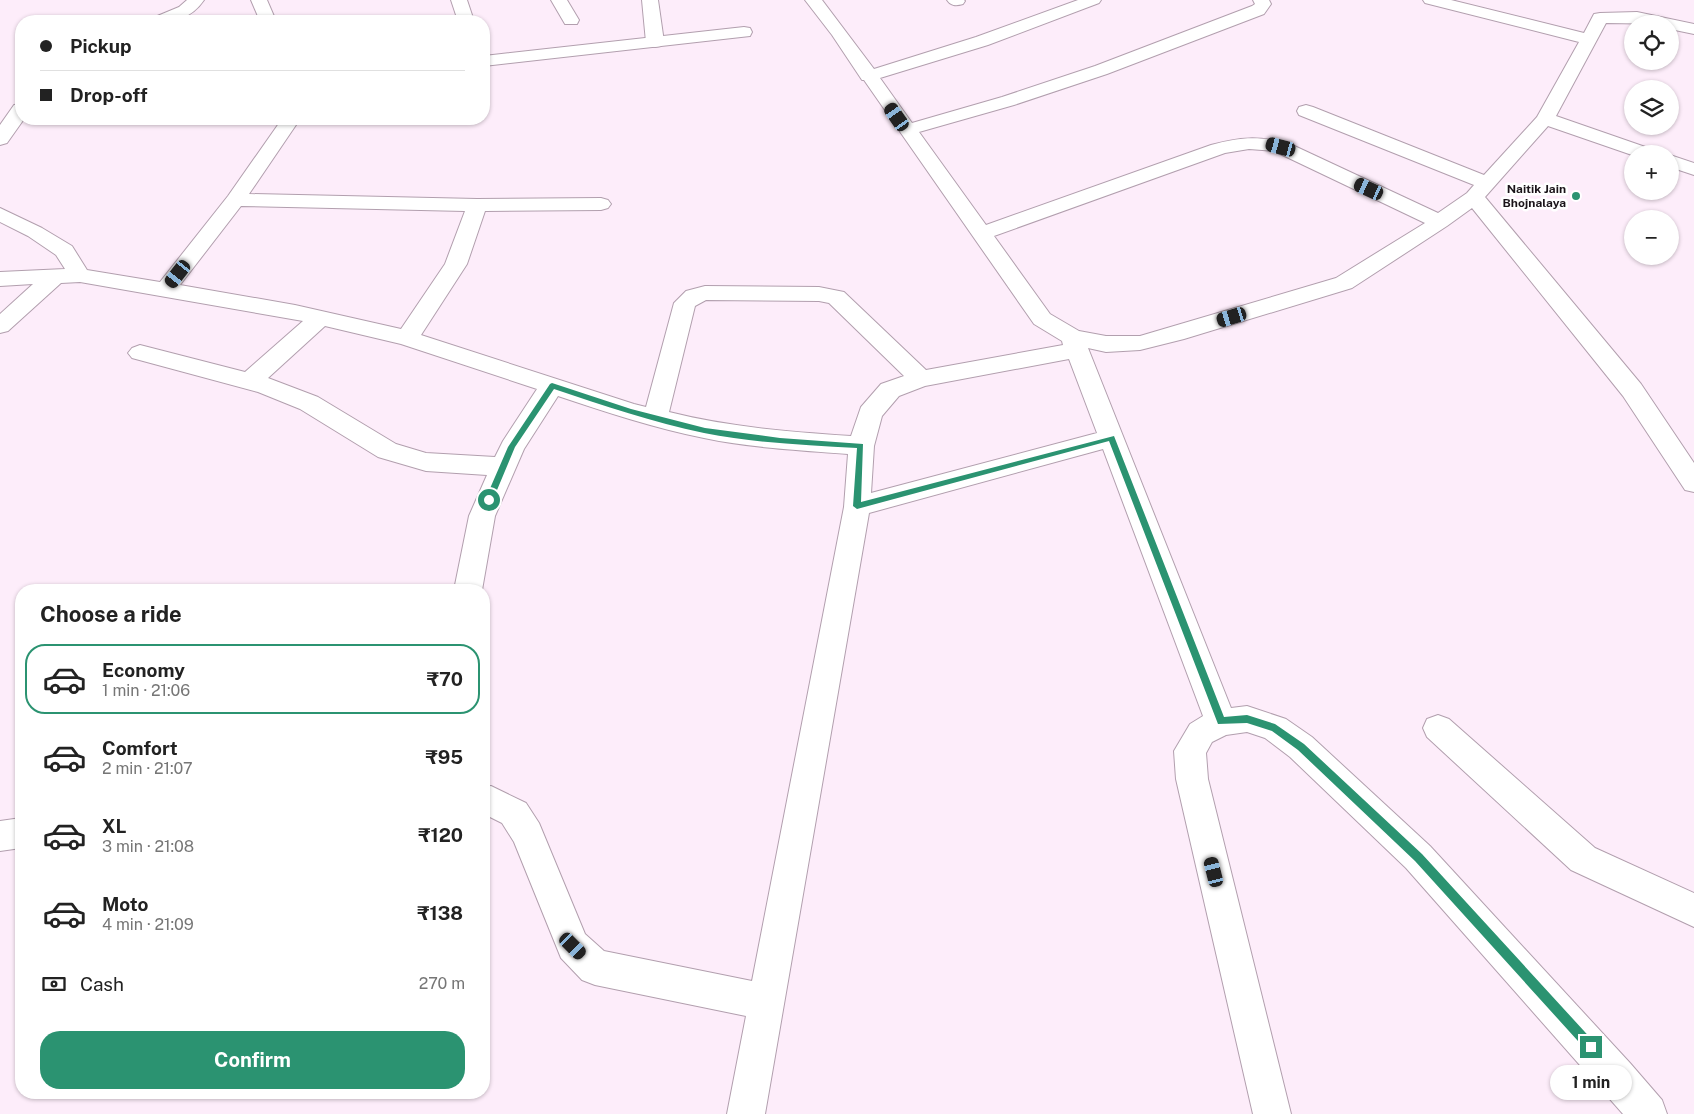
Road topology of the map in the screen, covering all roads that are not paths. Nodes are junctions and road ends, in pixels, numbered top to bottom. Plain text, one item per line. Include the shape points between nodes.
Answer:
1 (196, 0) edge
2 (259, 0) edge
3 (459, 0) edge
4 (559, 0) edge
5 (650, 0) edge
6 (813, 0) edge
7 (1093, 0) edge
8 (1261, 0) edge
9 (1431, 0) edge
10 (175, 15) edge
11 (265, 15) edge
12 (464, 15) edge
13 (1624, 17) edge
14 (571, 20) dead end
15 (1679, 26) edge
16 (1694, 29) edge
17 (744, 32) dead end
18 (1589, 39) junction
19 (655, 42) junction
20 (490, 60) edge
21 (868, 76) junction
22 (1306, 111) dead end
23 (15, 118) edge
24 (1545, 119) junction
25 (287, 125) edge
26 (907, 130) junction
27 (0, 139) edge
28 (1624, 146) edge
29 (1679, 164) edge
30 (1694, 169) edge
31 (1480, 190) junction
32 (235, 200) junction
33 (601, 204) dead end
34 (477, 206) junction
35 (0, 214) edge
36 (1440, 222) junction
37 (981, 234) junction
38 (80, 275) junction
39 (54, 277) junction
40 (0, 279) edge
41 (166, 289) junction
42 (320, 318) junction
43 (0, 326) edge
44 (407, 338) junction
45 (1074, 344) junction
46 (140, 353) dead end
47 (921, 379) junction
48 (249, 382) junction
49 (552, 386) junction
50 (655, 418) junction
51 (1111, 438) junction
52 (861, 446) junction
53 (503, 467) junction
54 (1694, 483) edge
55 (857, 506) junction
56 (469, 584) edge
57 (1221, 722) junction
58 (1438, 728) dead end
59 (490, 801) edge
60 (15, 834) edge
61 (0, 836) edge
62 (1694, 910) edge
63 (767, 1002) junction
64 (746, 1114) edge
65 (1272, 1114) edge
66 (1648, 1114) edge

1 - 10 street
2 - 11 street
3 - 12 street
4 - 14 street
5 - 19 street
6 - 21 street
7 - 21 street via 1022,29
8 - 26 street via 1263,4 1258,10 1166,47 1008,101
9 - 18 street
13 - 18 street via 1600,18
15 - 16 street
17 - 19 street
18 - 24 street
19 - 20 street
21 - 26 street
22 - 31 street
23 - 27 street
24 - 28 street
24 - 31 street
25 - 32 street
26 - 37 street
29 - 30 street
31 - 36 street
31 - 54 street via 1632,390
32 - 34 street
32 - 41 street
33 - 34 street
34 - 44 street via 456,264
35 - 38 street via 64,251
36 - 37 street via 1281,147 1260,141 1218,149
36 - 45 street via 1344,283 1140,343
37 - 45 street via 1042,318
38 - 39 street
38 - 41 street
39 - 40 street
39 - 43 street
41 - 42 street
42 - 44 street
42 - 48 street
44 - 49 street
45 - 47 street
45 - 51 street
46 - 48 street
47 - 50 street via 836,297 705,293 694,296 685,304
47 - 52 street via 890,390 870,413
48 - 53 street via 309,403 386,451 426,462
49 - 50 street
49 - 53 street via 512,447
50 - 52 street via 705,430
51 - 55 street
51 - 57 street
52 - 55 street
53 - 56 street via 482,516
55 - 63 street
57 - 65 street via 1201,733 1190,751 1192,779
57 - 66 street via 1247,719 1275,728 1301,747 1418,857 1618,1076
58 - 62 street via 1583,859
59 - 63 street via 514,813 527,834 573,946 595,967
60 - 61 street
63 - 64 street

